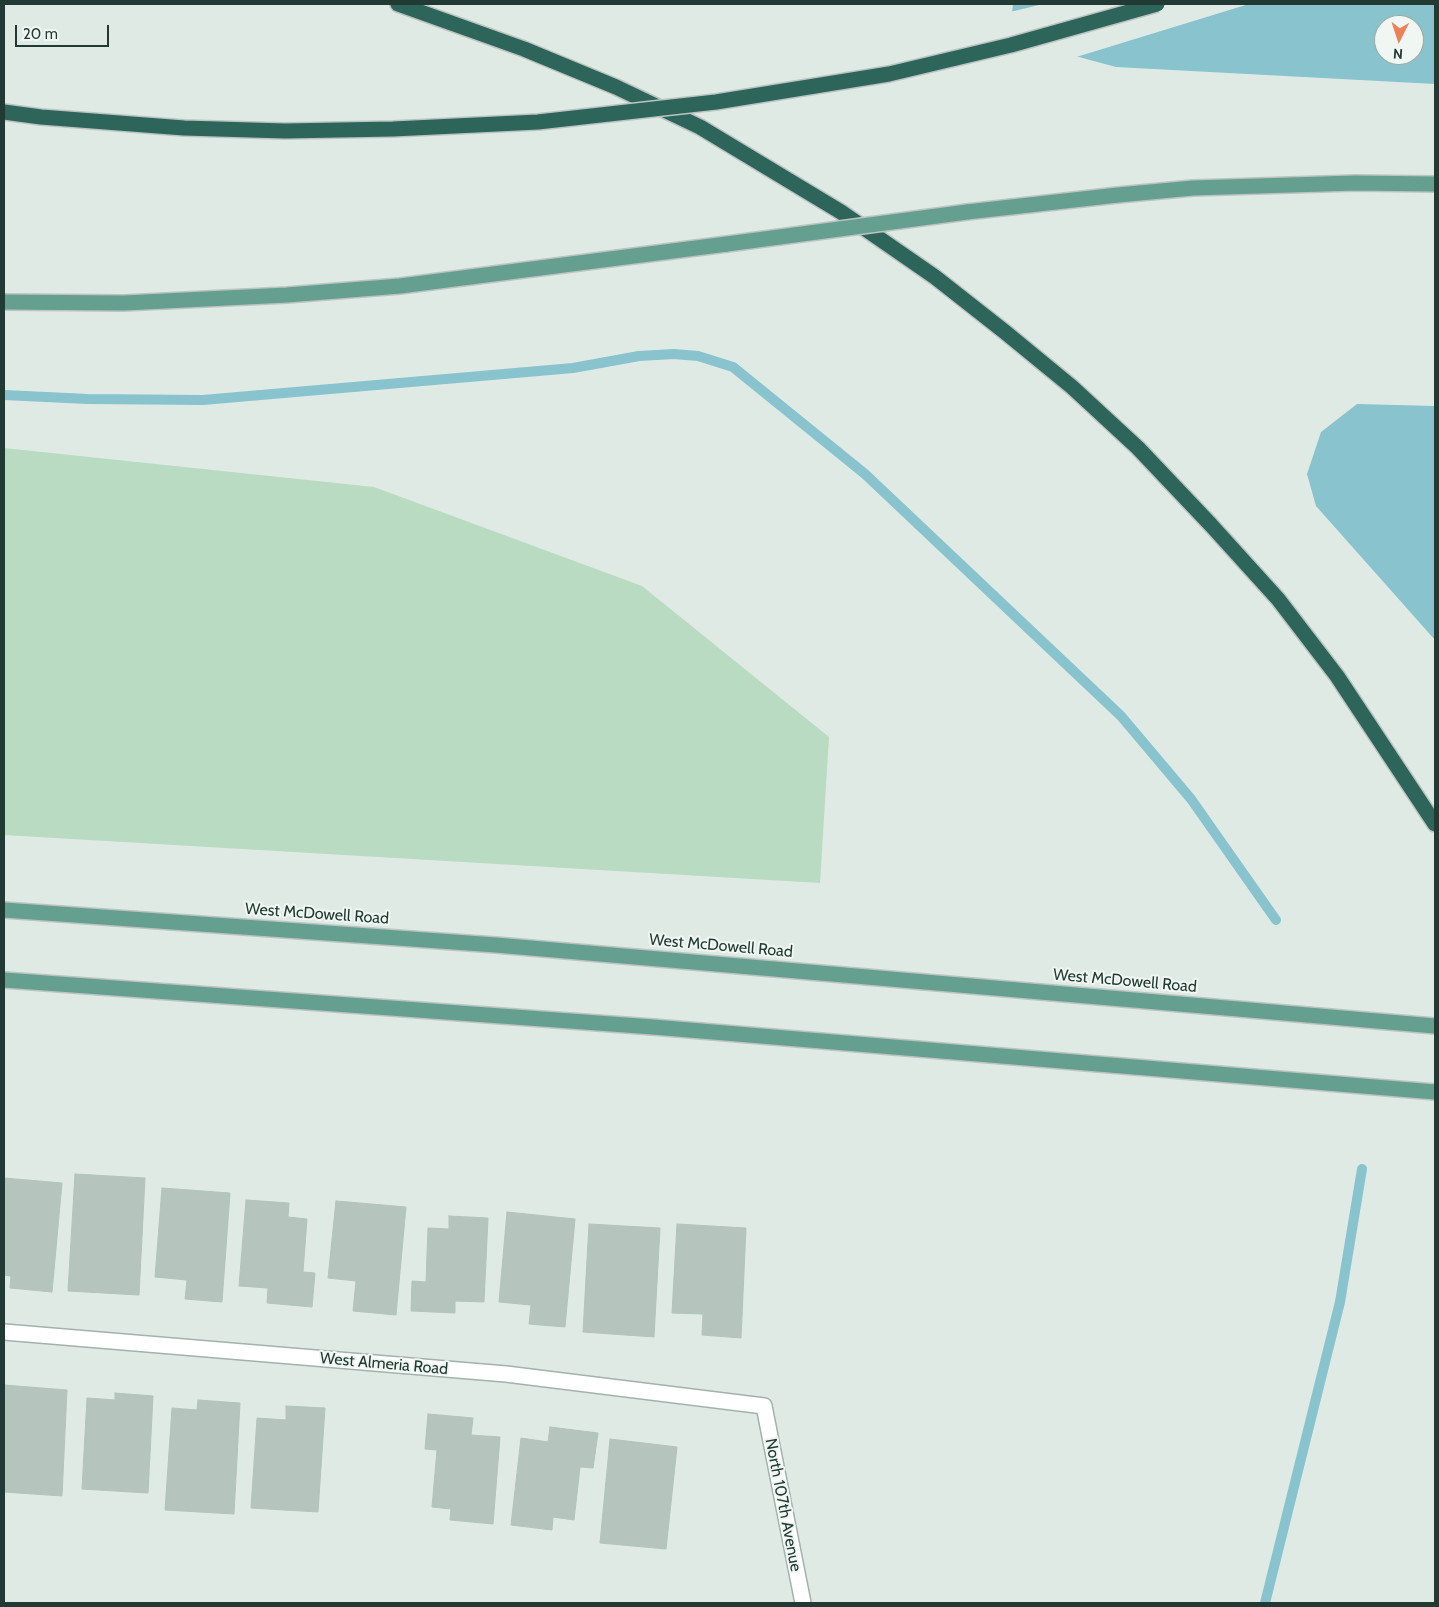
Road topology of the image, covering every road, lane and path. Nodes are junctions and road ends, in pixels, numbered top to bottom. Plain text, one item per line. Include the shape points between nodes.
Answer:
1 (398, 4) edge
2 (1157, 4) edge
3 (4, 112) edge
4 (1435, 184) edge
5 (4, 302) edge
6 (1435, 824) edge
7 (4, 910) edge
8 (4, 980) edge
9 (1435, 1026) edge
10 (1435, 1092) edge
11 (4, 1332) edge
12 (764, 1406) joint
13 (803, 1603) edge

1 - 6 highway via 524,49 616,87 700,127 841,212 935,277 998,326 1072,387 1138,448 1278,599 1337,676
2 - 3 highway, bridge via 1012,45 889,74 716,102 538,122 285,131 174,128
4 - 5 main road, bridge via 1193,188 1118,195 400,286 133,302
7 - 9 main road, West McDowell Road via 496,945
8 - 10 main road via 653,1027
11 - 12 street, West Almeria Road via 506,1374
12 - 13 street, North 107th Avenue

